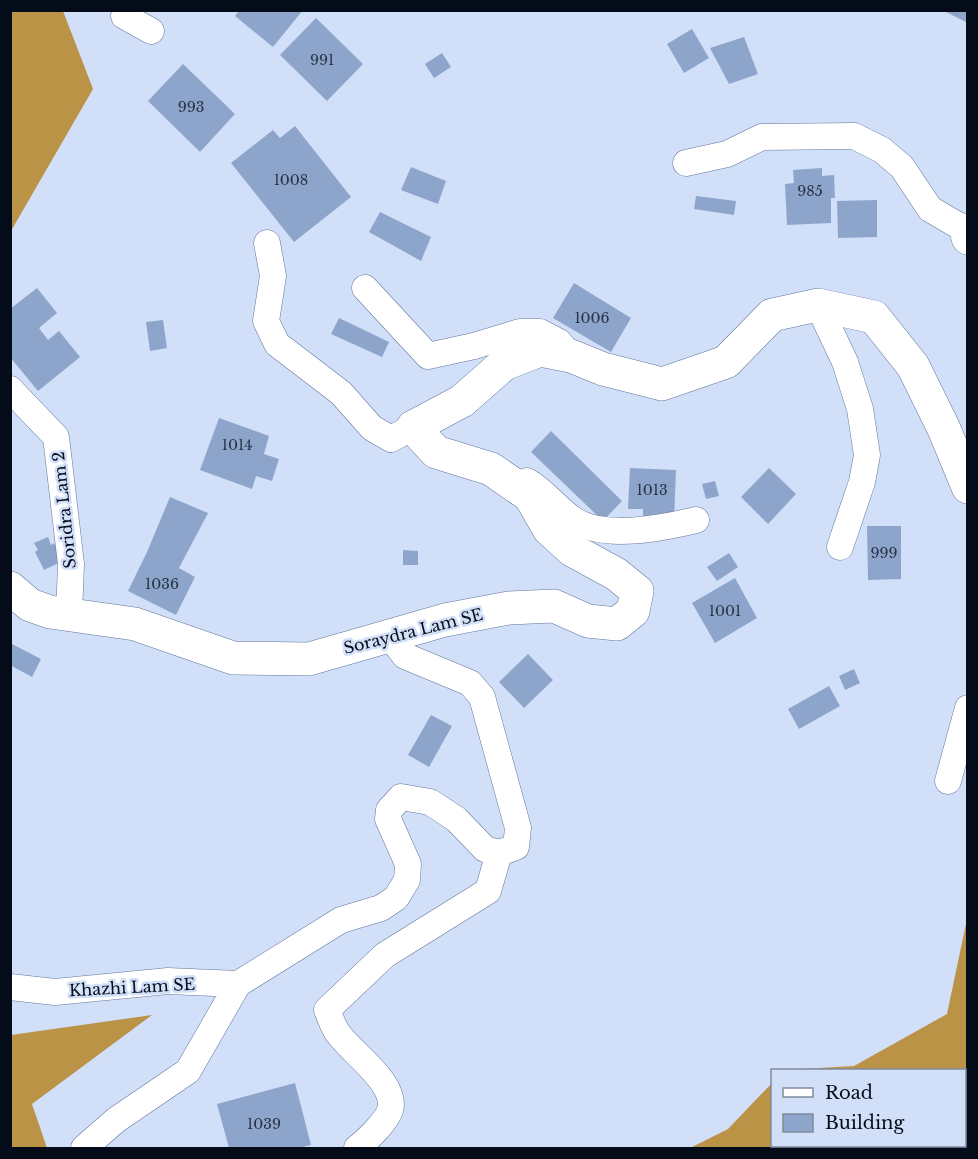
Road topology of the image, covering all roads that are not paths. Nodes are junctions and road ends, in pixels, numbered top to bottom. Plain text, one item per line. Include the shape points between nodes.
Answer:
1 (126, 10) edge
2 (150, 31) dead end
3 (686, 163) dead end
4 (967, 233) edge
5 (267, 243) dead end
6 (365, 288) dead end
7 (818, 305) junction
8 (571, 356) junction
9 (10, 389) edge
10 (413, 427) junction
11 (491, 469) junction
12 (968, 487) edge
13 (696, 520) dead end
14 (840, 547) dead end
15 (10, 588) edge
16 (69, 614) junction
17 (389, 635) junction
18 (968, 708) edge
19 (948, 781) dead end
20 (499, 853) junction
21 (238, 984) junction
22 (10, 987) edge
23 (84, 1149) edge
24 (357, 1149) edge

1 - 2 street via 124,16
3 - 4 street via 727,154 762,137 854,136 882,150 902,167 930,209
5 - 10 street via 273,276 266,321 277,344 341,393 372,428 392,439
6 - 8 street via 428,356 520,332 540,332 559,342
7 - 8 street via 772,315 726,362 662,384 603,369
7 - 12 street via 874,317 913,366
7 - 14 street via 845,362 861,409 867,455
8 - 10 street via 540,350 504,364 462,401
9 - 16 street, Soridra Lam 2 via 56,437 71,564
10 - 11 street, Soraydra Lam SE via 436,452
11 - 13 street via 511,472 536,486 558,508 594,530 673,526
11 - 17 street, Soraydra Lam SE via 530,496 549,529 572,550 616,574 637,591 633,611 617,624 588,621 554,606 508,608
15 - 16 street, Soraydra Lam SE via 30,605
16 - 17 street, Soraydra Lam SE via 135,624 233,658 309,659
17 - 20 street via 405,656 470,683 482,697 519,828 516,847
18 - 19 street
20 - 21 street via 484,849 456,819 430,802 401,797 389,810 388,819 408,864 407,880 396,898 381,908 341,920
20 - 24 street via 488,891 385,955 327,1010 337,1032 390,1092 390,1110
21 - 22 street, Khazhi Lam SE via 168,981 55,992
21 - 23 street via 188,1071 116,1119

